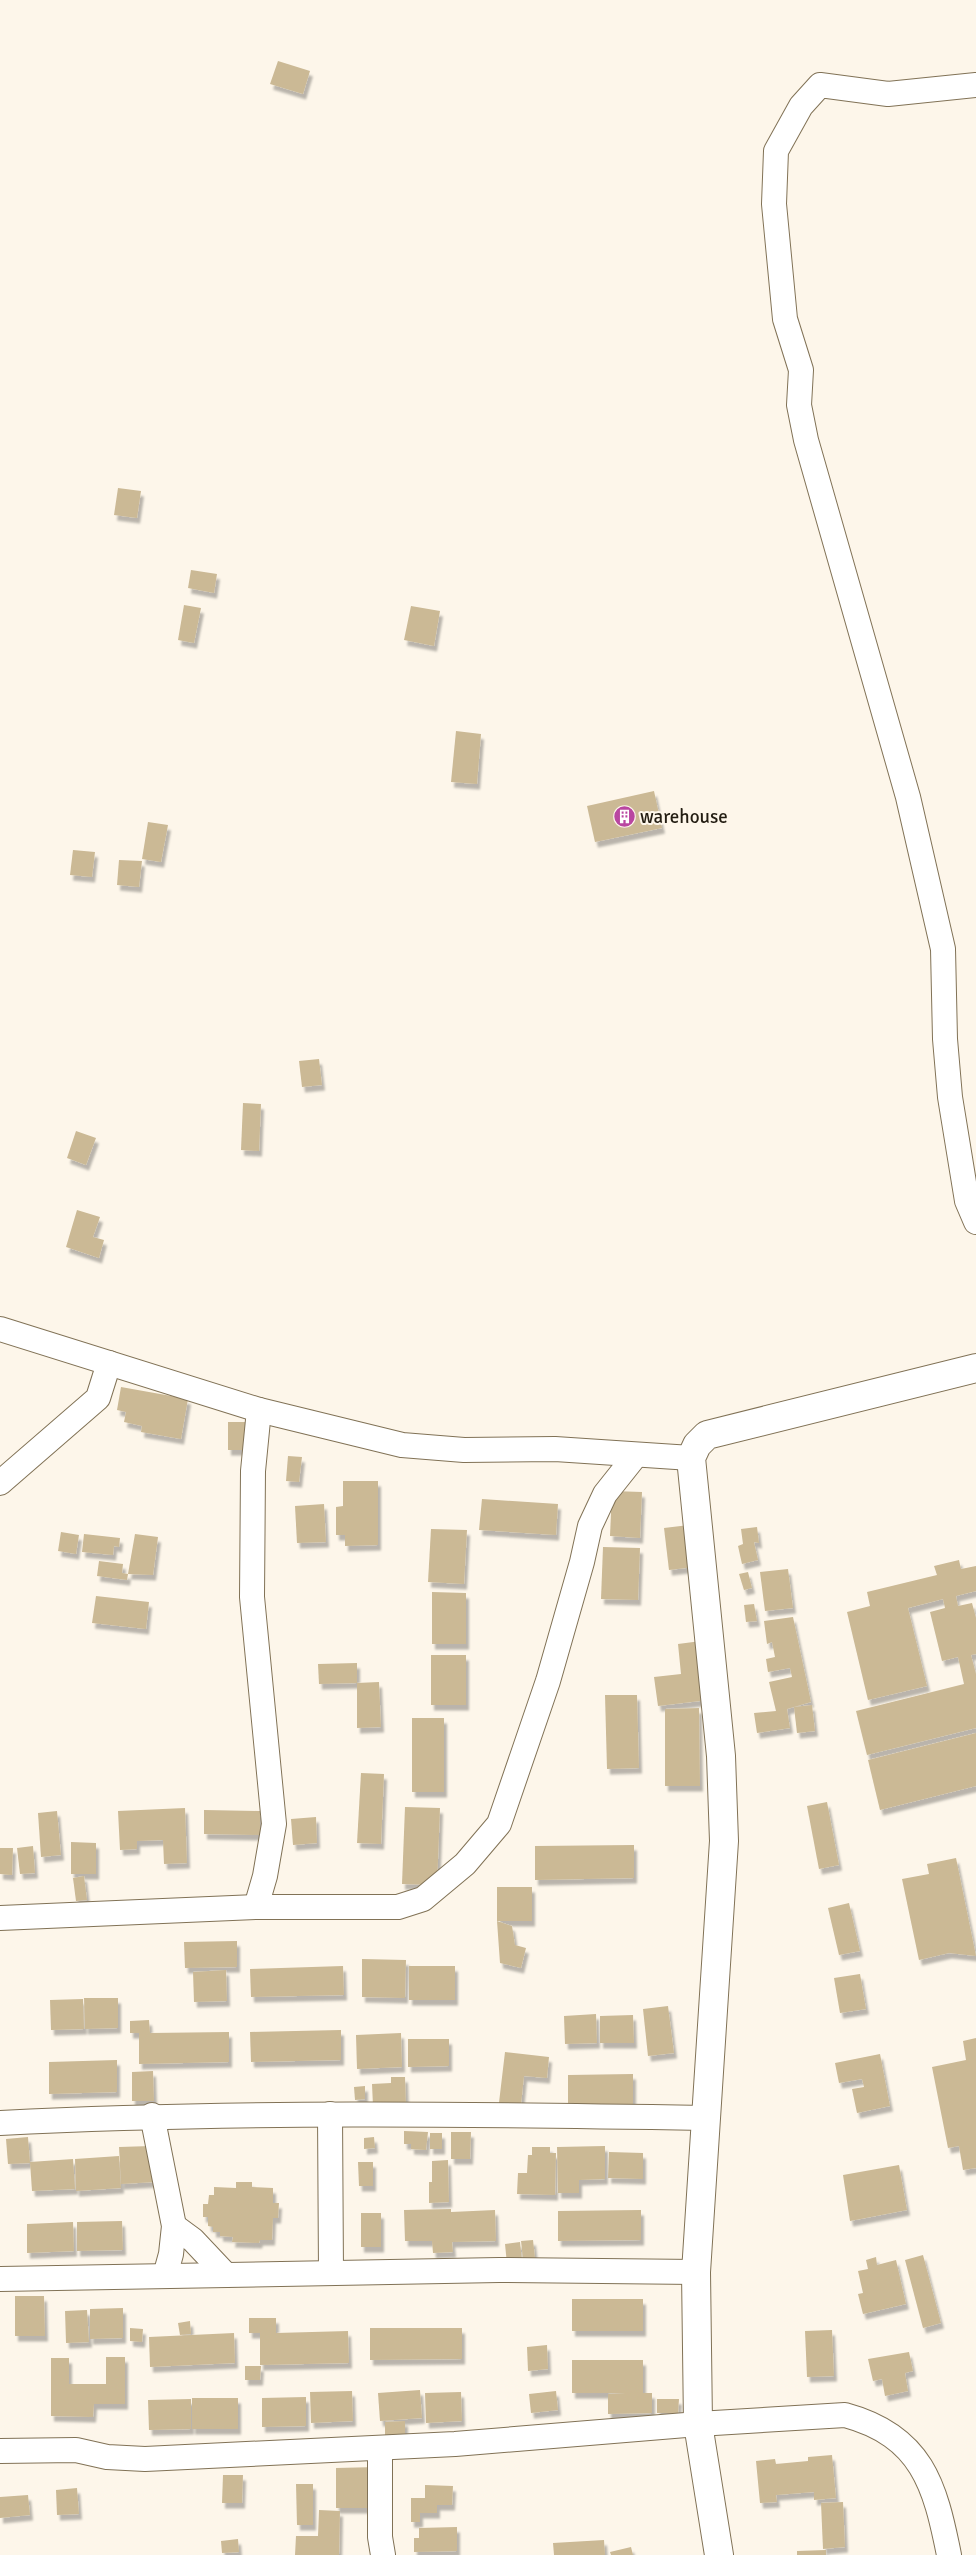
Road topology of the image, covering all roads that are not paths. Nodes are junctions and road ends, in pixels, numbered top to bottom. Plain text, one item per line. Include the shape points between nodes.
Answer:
1 (976, 85) edge
2 (976, 1222) edge
3 (0, 1329) edge
4 (109, 1363) junction
5 (976, 1368) edge
6 (259, 1410) junction
7 (636, 1455) junction
8 (692, 1458) junction
9 (0, 1483) edge
10 (256, 1907) junction
11 (0, 1918) edge
12 (330, 2114) junction
13 (152, 2115) junction
14 (705, 2118) junction
15 (0, 2123) edge
16 (174, 2226) junction
17 (696, 2272) junction
18 (331, 2273) junction
19 (226, 2275) junction
20 (165, 2276) junction
21 (0, 2279) edge
22 (698, 2424) junction
23 (380, 2448) junction
24 (0, 2451) edge
25 (383, 2555) edge
26 (719, 2555) edge
27 (949, 2555) edge

1 - 2 street via 888,94 820,85 801,106 776,152 774,204 785,319 801,370 799,405 806,440 908,797 943,949 950,1097 968,1201
3 - 4 street
4 - 6 street
4 - 9 street via 98,1398
5 - 8 street via 706,1435
6 - 7 street via 402,1445 464,1450 555,1449
6 - 10 street via 253,1471 252,1596 274,1824
7 - 8 street
7 - 10 street via 605,1494 590,1526 548,1681 500,1824 465,1864 423,1898 398,1907
8 - 14 street via 721,1756 724,1841
10 - 11 street
12 - 13 street
12 - 14 street
12 - 18 street
13 - 15 street
13 - 16 street
14 - 17 street
16 - 19 street via 193,2240
16 - 20 street
17 - 18 street via 499,2270
17 - 22 street
18 - 19 street
19 - 20 street
20 - 21 street
22 - 23 street
22 - 26 street
22 - 27 street via 846,2415 867,2421 902,2443 922,2466 940,2510
23 - 24 street via 145,2459 106,2457 76,2450
23 - 25 street

